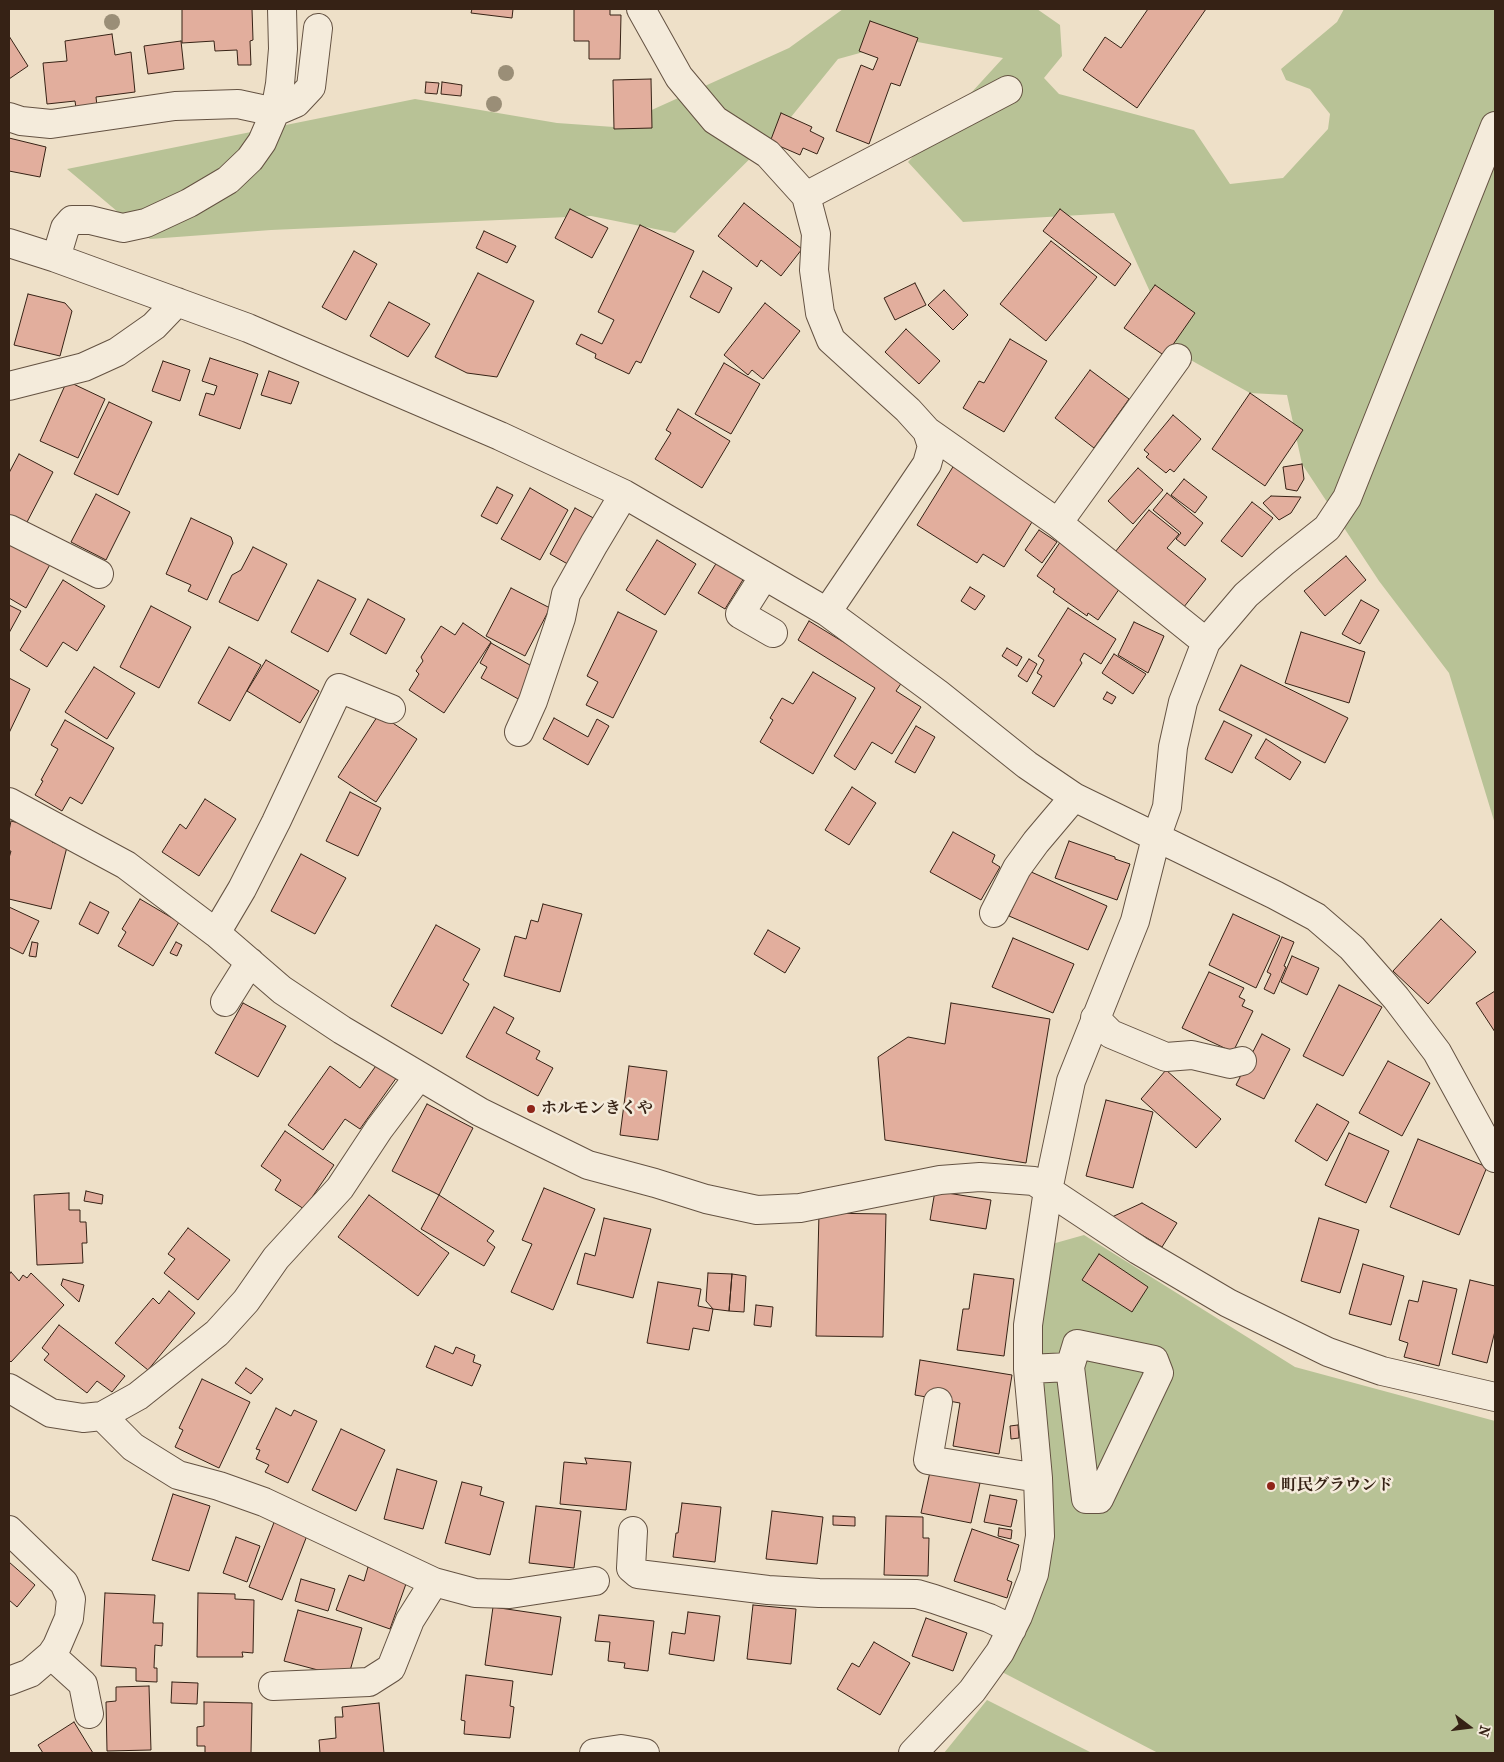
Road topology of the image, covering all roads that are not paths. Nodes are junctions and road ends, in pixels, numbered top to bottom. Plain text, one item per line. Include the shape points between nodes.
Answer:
1 (282, 9) edge
2 (641, 9) edge
3 (318, 28) dead end
4 (1008, 90) dead end
5 (275, 112) junction
6 (9, 117) edge
7 (1495, 126) edge
8 (806, 196) junction
9 (9, 243) edge
10 (56, 258) junction
11 (177, 302) junction
12 (1177, 358) dead end
13 (9, 386) edge
14 (927, 431) junction
15 (624, 494) junction
16 (1058, 523) junction
17 (9, 529) edge
18 (99, 574) dead end
19 (764, 576) junction
20 (827, 612) junction
21 (773, 633) dead end
22 (1206, 642) junction
23 (391, 709) dead end
24 (519, 732) dead end
25 (1074, 797) junction
26 (9, 802) edge
27 (1156, 838) junction
28 (994, 914) dead end
29 (216, 933) junction
30 (250, 962) junction
31 (225, 1002) dead end
32 (1095, 1018) junction
33 (1242, 1062) dead end
34 (419, 1076) junction
35 (1495, 1158) edge
36 (1048, 1190) junction
37 (1070, 1367) junction
38 (1028, 1369) junction
39 (11, 1392) edge
40 (1495, 1397) edge
41 (938, 1402) dead end
42 (102, 1416) junction
43 (1038, 1478) junction
44 (9, 1530) edge
45 (633, 1531) dead end
46 (595, 1581) dead end
47 (434, 1582) junction
48 (1012, 1629) junction
49 (51, 1655) junction
50 (9, 1681) edge
51 (273, 1686) dead end
52 (89, 1714) dead end
53 (594, 1753) edge
54 (645, 1753) edge
55 (913, 1753) edge

1 - 5 street via 283,49
2 - 8 street via 679,77 715,120 768,154
3 - 5 street via 311,87 296,103
4 - 8 street
5 - 6 street via 238,104 175,106 51,124
5 - 10 street via 262,142 228,180 189,203 146,222 123,228 90,220 72,220 65,228
7 - 22 street via 1347,498 1327,528 1246,595
8 - 14 street via 816,234 814,270 820,313 831,340
9 - 10 street
10 - 11 street
11 - 13 street via 154,326 117,352 84,367
11 - 15 street via 248,328 500,436
12 - 16 street
14 - 16 street
14 - 20 street via 932,446 928,464
15 - 19 street
15 - 24 street via 566,594 533,701
16 - 22 street
17 - 18 street
19 - 20 street
19 - 21 street via 740,614
20 - 25 street via 1027,765
22 - 27 street via 1183,702 1173,747 1167,807
23 - 29 street via 338,688 276,822
25 - 27 street
25 - 28 street via 1017,868
26 - 29 street via 126,865
27 - 32 street via 1134,921
27 - 35 street via 1316,917 1352,948 1437,1052
29 - 30 street
30 - 31 street
30 - 34 street via 282,990
32 - 33 street via 1111,1034 1166,1057 1192,1055 1230,1064
32 - 36 street via 1071,1081
34 - 36 street via 480,1112 588,1165 756,1210 800,1208 940,1180 980,1177 1034,1181
34 - 42 street via 340,1188 276,1258 246,1301 217,1333 138,1396
36 - 38 street via 1028,1325
36 - 40 street via 1138,1250 1228,1303 1328,1352 1382,1371
37 - 37 street via 1077,1344 1154,1360 1160,1373 1099,1499 1086,1499
37 - 38 street
38 - 43 street
39 - 42 street via 51,1413 83,1418
41 - 43 street via 928,1460
42 - 47 street via 133,1447 178,1475 264,1502
43 - 48 street via 1040,1536 1034,1574
44 - 49 street via 64,1584 71,1599 69,1618
45 - 48 street via 631,1568 638,1574 768,1590 917,1594
46 - 47 street via 510,1594 475,1593
47 - 51 street via 410,1620 391,1668 369,1682
48 - 55 street via 972,1691
49 - 50 street via 30,1674
49 - 52 street via 82,1684
53 - 54 street via 621,1749

